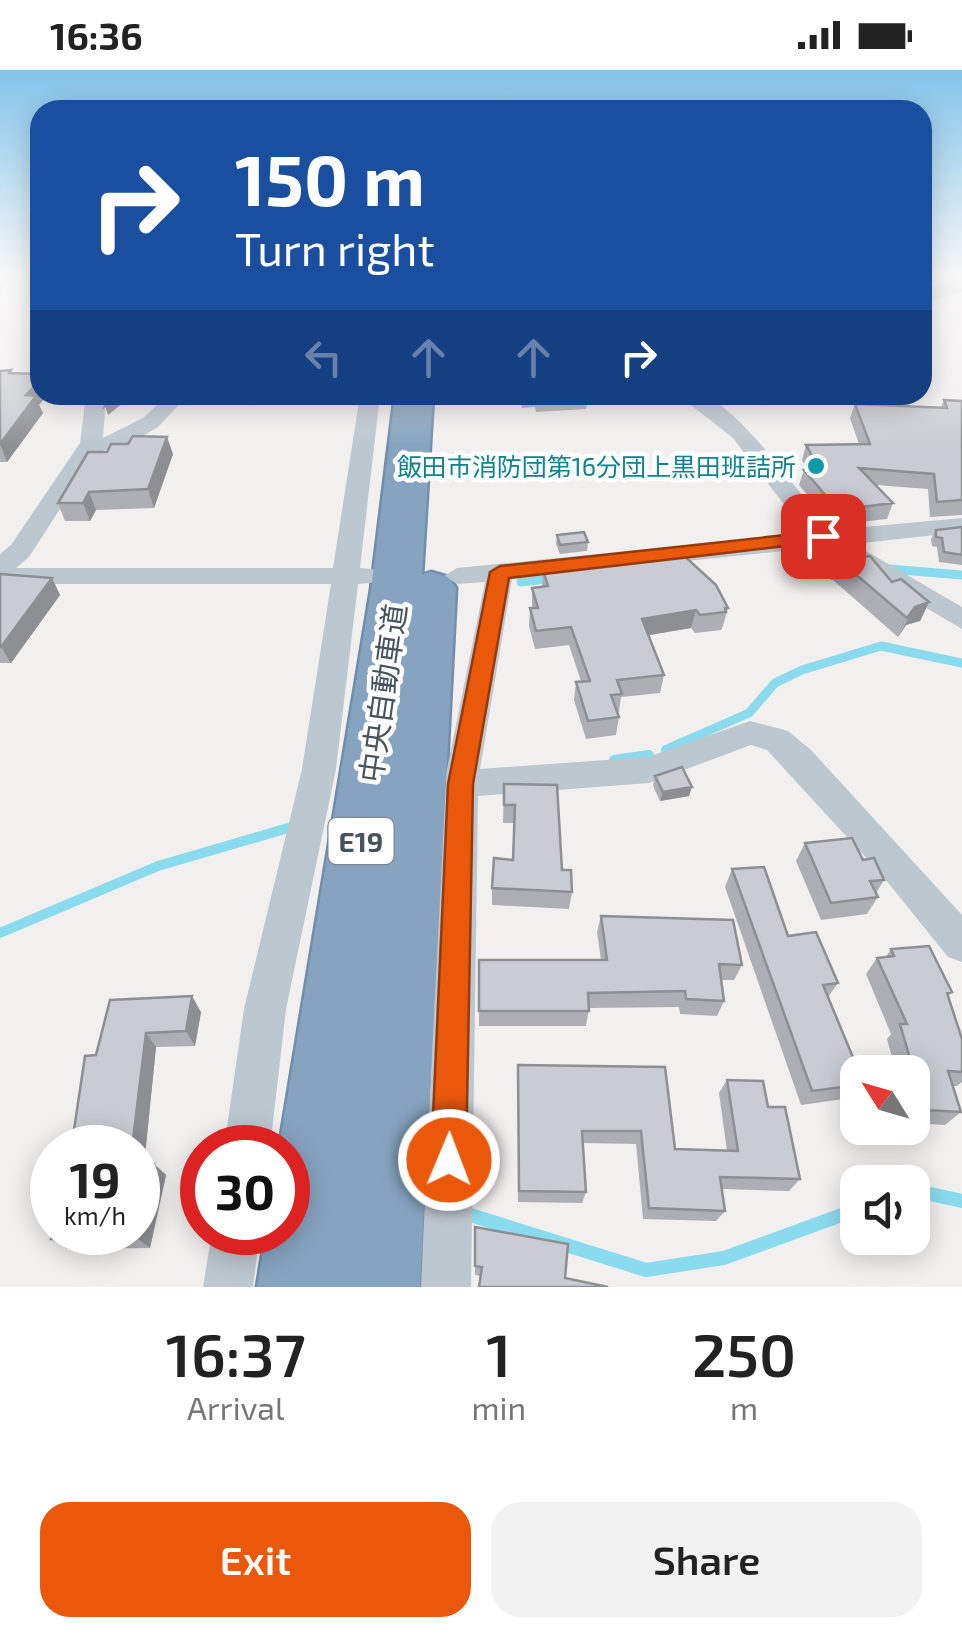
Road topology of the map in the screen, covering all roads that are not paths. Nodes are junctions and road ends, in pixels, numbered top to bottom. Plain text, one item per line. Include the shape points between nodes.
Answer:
1 (94, 405) edge
2 (171, 405) edge
3 (369, 405) edge
4 (413, 405) edge
5 (440, 405) edge
6 (702, 405) edge
7 (88, 448) junction
8 (962, 525) edge
9 (823, 536) junction
10 (0, 568) edge
11 (500, 572) junction
12 (358, 574) junction
13 (0, 576) edge
14 (457, 576) dead end
15 (962, 620) edge
16 (461, 784) junction
17 (962, 944) edge
18 (250, 1125) edge
19 (233, 1255) edge
20 (228, 1287) edge
21 (303, 1287) edge
22 (374, 1287) edge
23 (446, 1287) edge

1 - 7 street
2 - 7 street via 150,423
3 - 12 street
4 - 21 highway, 中央自動車道 / E19 via 396,590
5 - 22 highway, 中央自動車道 / E19
6 - 9 street via 740,433
7 - 10 street via 20,552
8 - 9 street
9 - 11 street
9 - 15 street
11 - 14 street
11 - 16 street
12 - 13 street
12 - 18 street via 265,1009
16 - 17 street via 649,770 750,733 778,740
16 - 23 street
19 - 20 street

